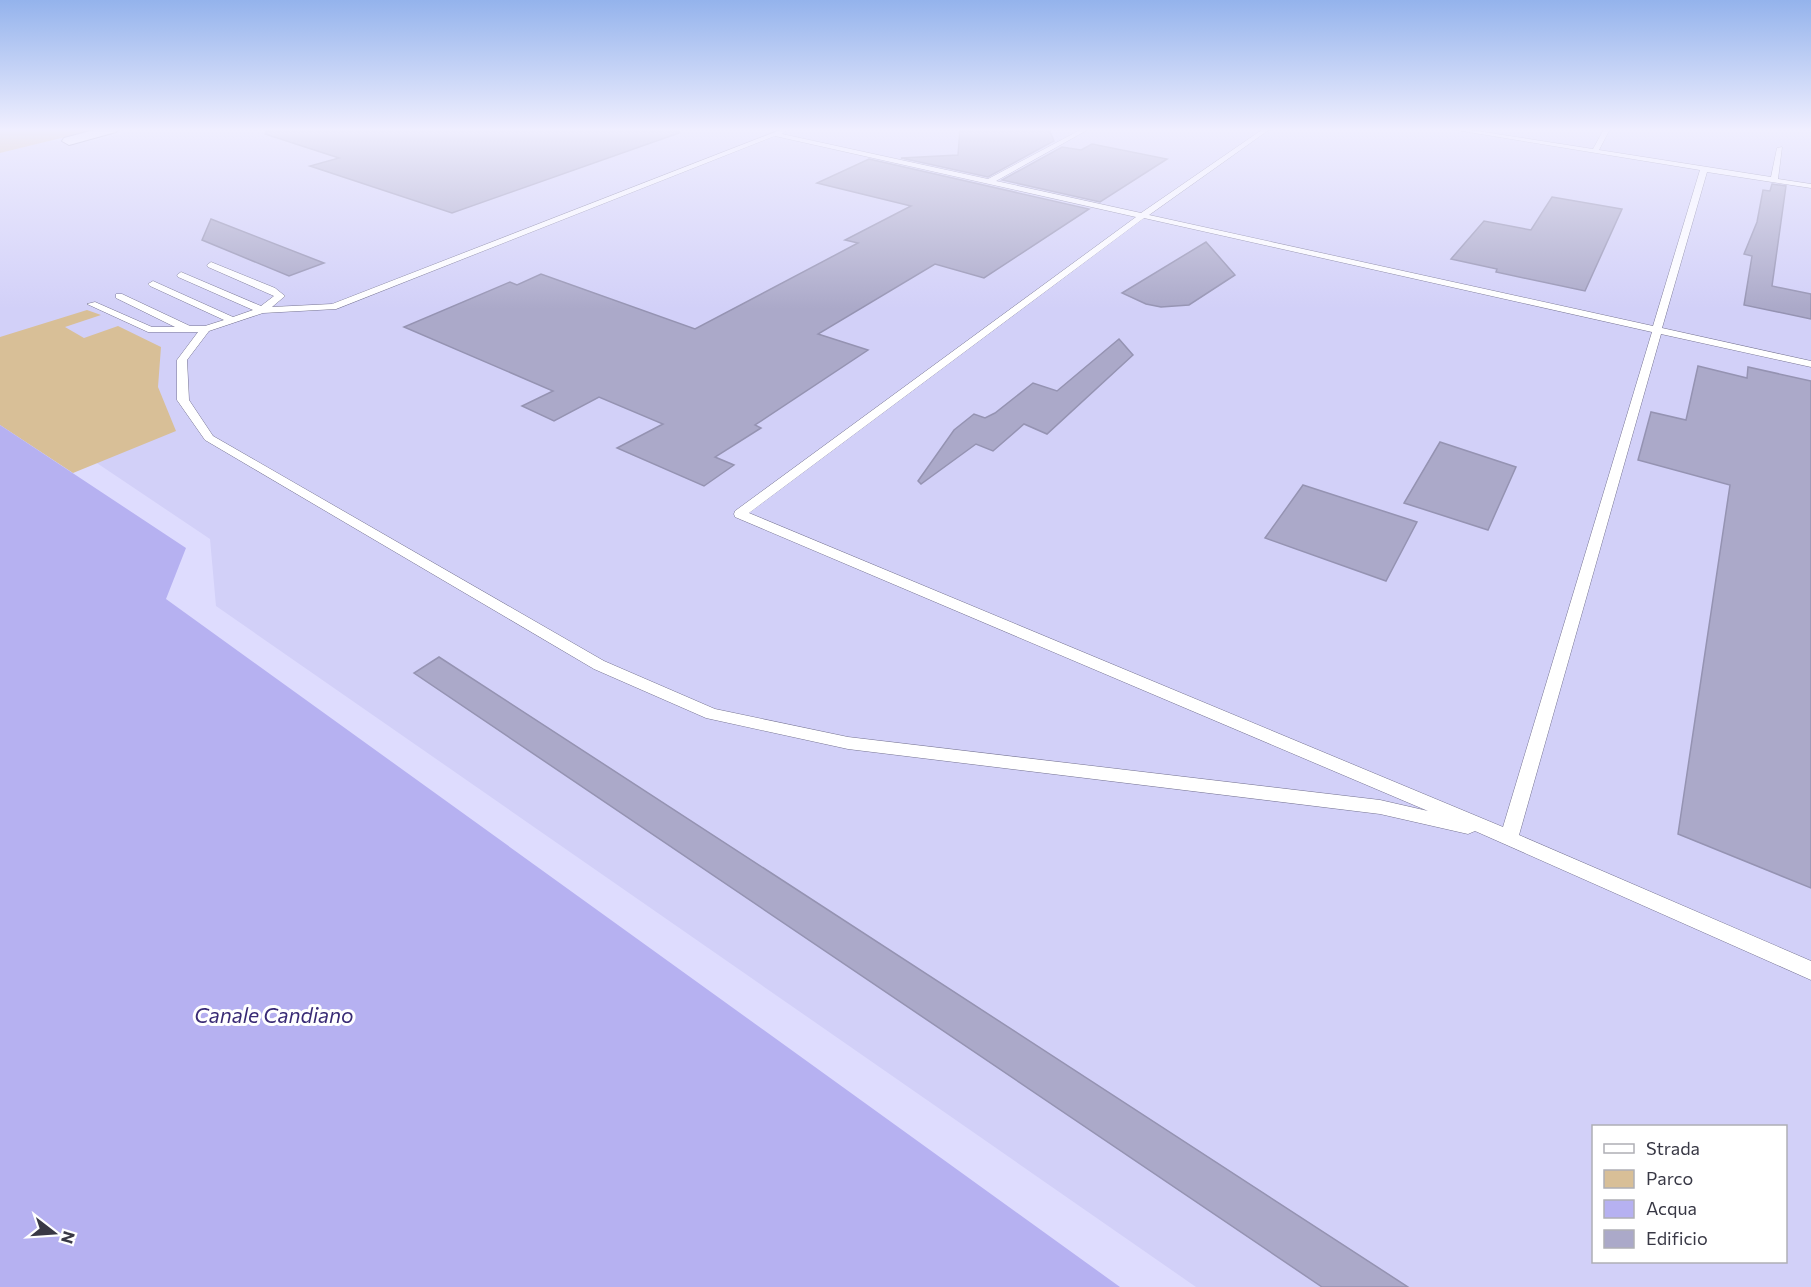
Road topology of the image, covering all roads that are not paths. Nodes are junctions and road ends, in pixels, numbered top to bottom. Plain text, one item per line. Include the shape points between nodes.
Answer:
1 (634, 189) edge
2 (1021, 189) edge
3 (1181, 189) edge
4 (1698, 189) edge
5 (1142, 216) junction
6 (211, 265) dead end
7 (181, 275) dead end
8 (153, 284) dead end
9 (118, 296) dead end
10 (92, 304) dead end
11 (262, 310) junction
12 (233, 320) junction
13 (189, 329) junction
14 (206, 329) junction
15 (1657, 330) junction
16 (1811, 364) edge
17 (1509, 837) junction
18 (1811, 971) edge

1 - 11 lane via 333,307
2 - 5 lane
3 - 5 lane
4 - 15 lane
5 - 15 lane
5 - 17 lane via 740,514
6 - 11 lane via 280,296
7 - 11 lane
8 - 12 lane
9 - 13 lane
10 - 13 lane via 151,330
11 - 12 lane
12 - 14 lane
13 - 14 lane
14 - 17 lane via 182,360 183,400 209,438 599,665 712,714 848,743 1380,807
15 - 16 lane
15 - 17 lane
17 - 18 lane

